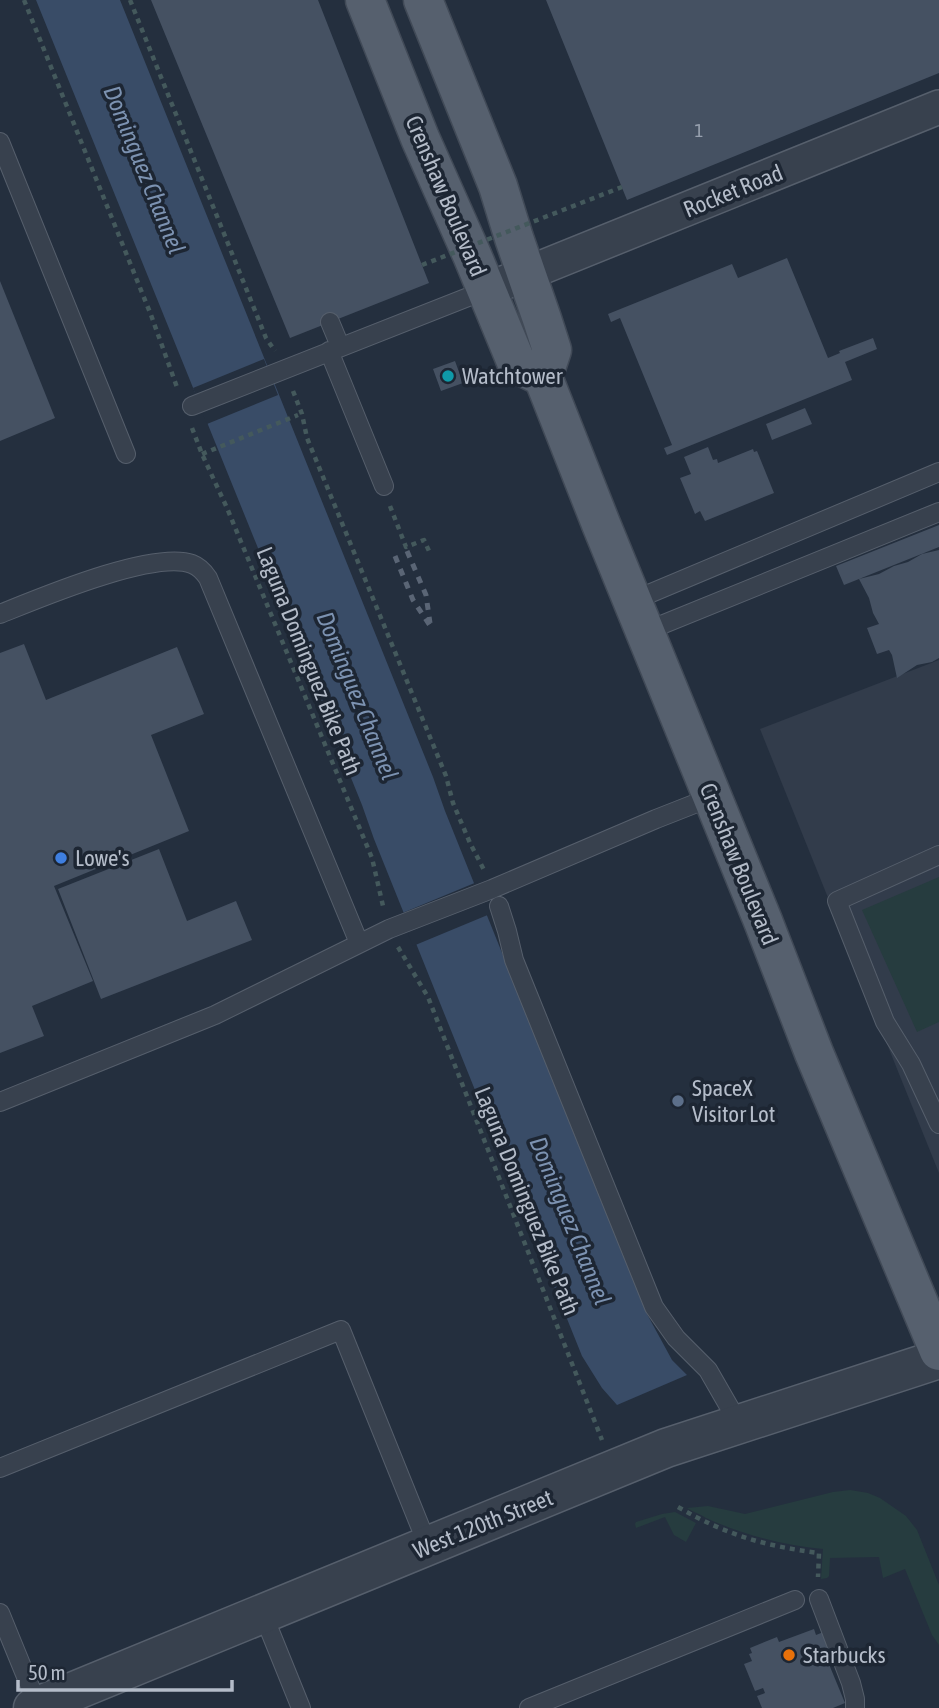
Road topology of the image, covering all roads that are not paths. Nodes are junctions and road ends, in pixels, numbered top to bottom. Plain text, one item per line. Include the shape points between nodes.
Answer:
1 (365, 0) edge
2 (423, 0) edge
3 (939, 107) edge
4 (0, 142) edge
5 (526, 274) junction
6 (486, 290) junction
7 (330, 322) dead end
8 (335, 348) junction
9 (543, 377) junction
10 (192, 406) dead end
11 (126, 454) dead end
12 (939, 472) edge
13 (384, 486) dead end
14 (939, 512) edge
15 (0, 614) edge
16 (638, 616) junction
17 (712, 797) junction
18 (939, 855) edge
19 (491, 896) junction
20 (359, 943) junction
21 (0, 1102) edge
22 (939, 1124) edge
23 (939, 1351) edge
24 (939, 1359) edge
25 (739, 1424) junction
26 (0, 1468) edge
27 (428, 1546) junction
28 (819, 1599) dead end
29 (795, 1600) dead end
30 (0, 1613) edge
31 (263, 1614) junction
32 (36, 1707) edge
33 (301, 1708) edge
34 (529, 1708) edge
35 (855, 1708) edge

1 - 6 main road, Crenshaw Boulevard
2 - 5 main road, Crenshaw Boulevard via 498,186
3 - 5 street, Rocket Road
4 - 11 lane
5 - 6 street, Rocket Road
5 - 9 main road, Crenshaw Boulevard via 552,350
6 - 8 lane
6 - 9 main road, Crenshaw Boulevard via 517,364
7 - 8 lane
8 - 10 lane
8 - 13 lane
9 - 16 main road, Crenshaw Boulevard
12 - 16 lane
14 - 16 lane
15 - 20 lane via 112,573 179,561 201,569
16 - 17 main road, Crenshaw Boulevard
17 - 19 lane
17 - 23 main road, Crenshaw Boulevard
18 - 22 lane via 837,901 885,1021
19 - 20 lane
19 - 25 lane via 654,1307 708,1370
20 - 21 lane via 215,1015
24 - 25 street, West 120th Street
25 - 27 street, West 120th Street via 666,1448
26 - 27 lane via 341,1330
27 - 31 street, West 120th Street
28 - 35 lane via 851,1683
29 - 34 lane
30 - 32 lane
31 - 32 street, West 120th Street
31 - 33 lane

